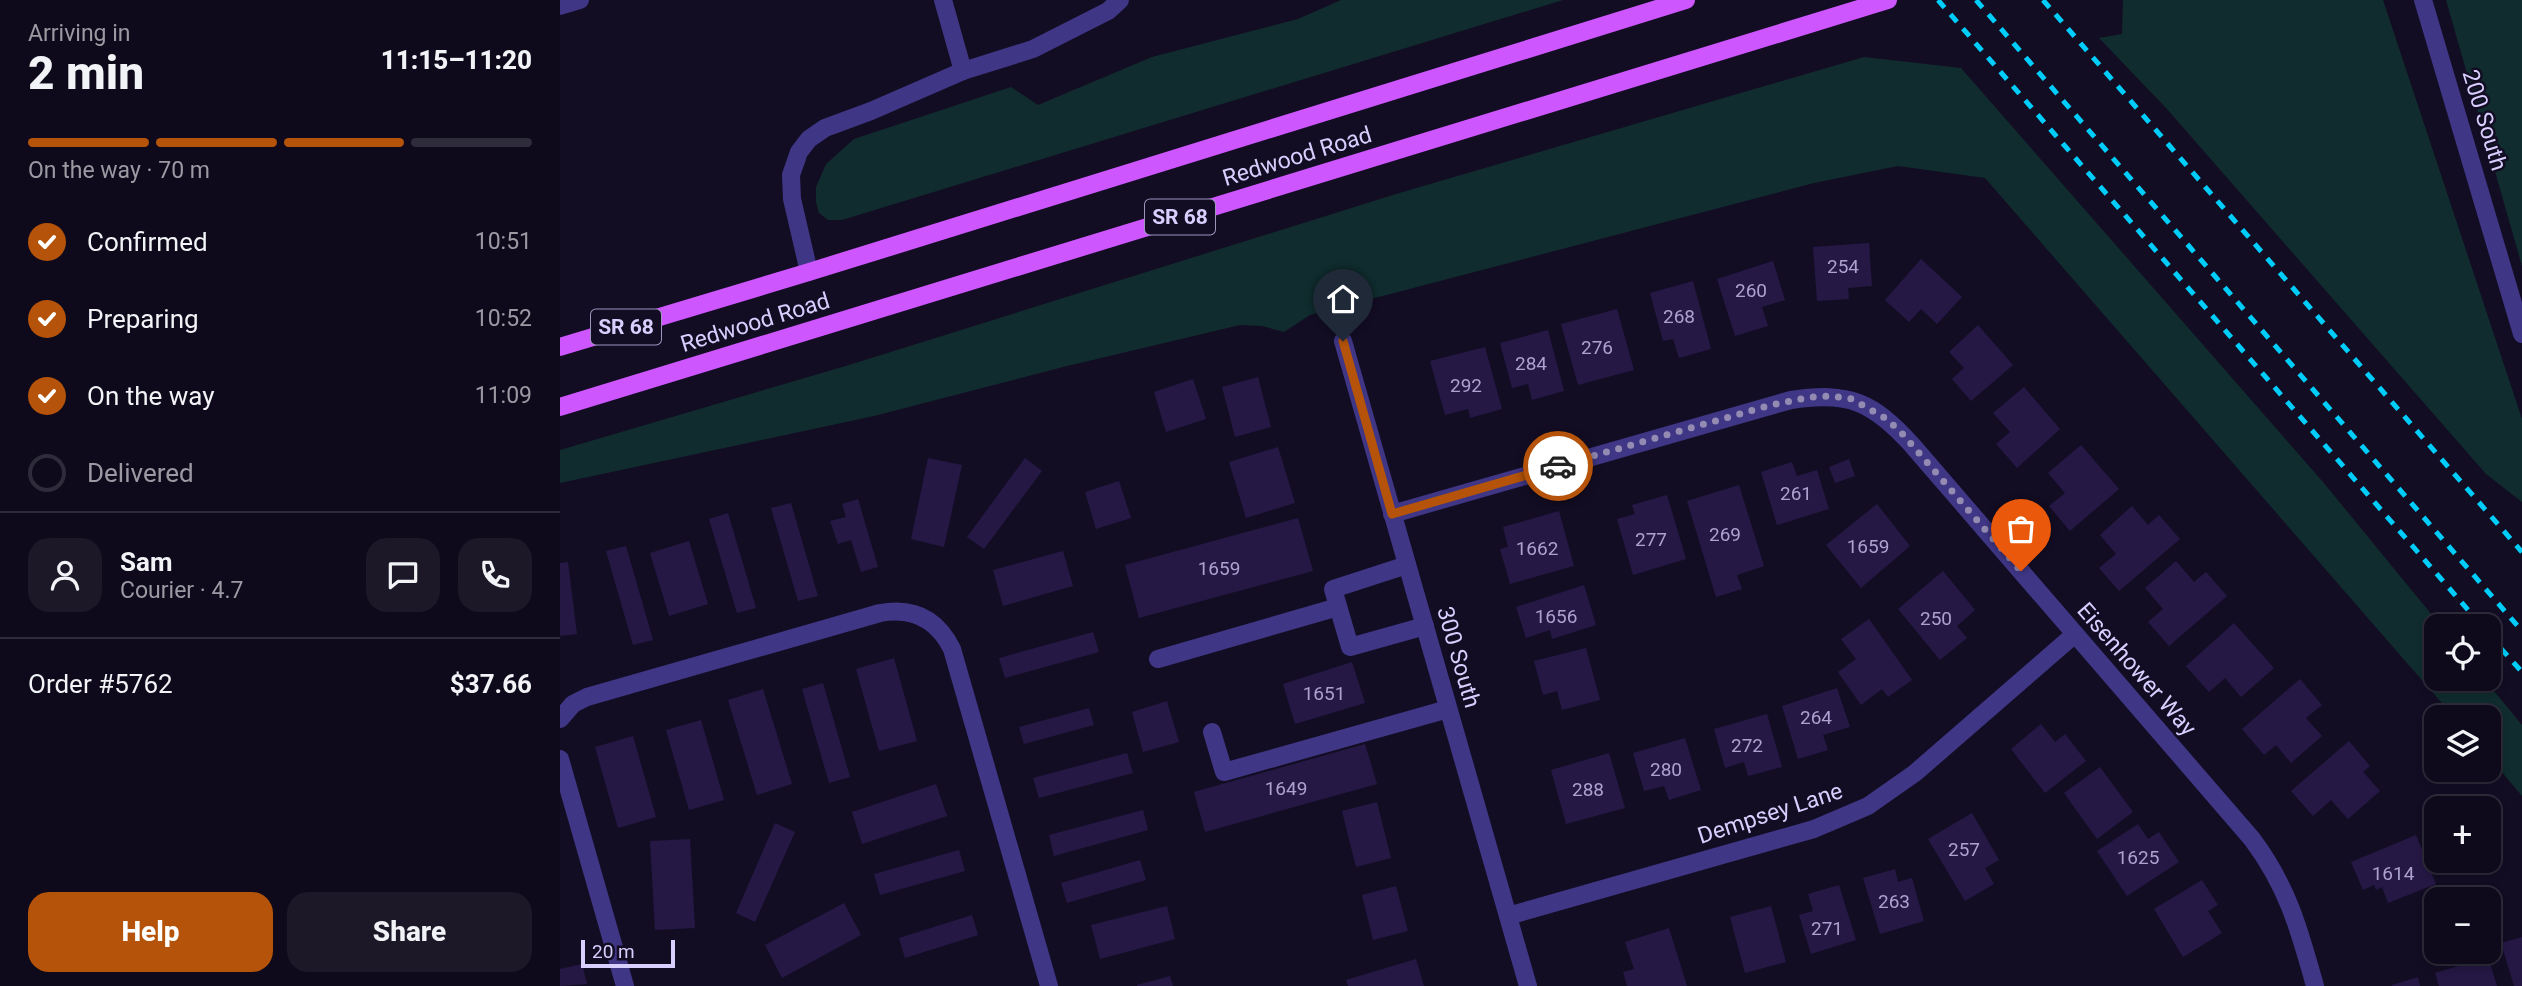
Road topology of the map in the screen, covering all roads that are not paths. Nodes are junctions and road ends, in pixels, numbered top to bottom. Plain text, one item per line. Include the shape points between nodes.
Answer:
1 (943, 0) edge
2 (1120, 0) edge
3 (1686, 0) edge
4 (1888, 0) edge
5 (2423, 0) edge
6 (963, 71) junction
7 (809, 272) junction
8 (2522, 334) edge
9 (1343, 341) dead end
10 (560, 346) edge
11 (560, 407) edge
12 (1392, 514) junction
13 (1407, 565) junction
14 (1338, 607) junction
15 (1424, 626) junction
16 (2076, 634) junction
17 (1158, 659) dead end
18 (1448, 709) junction
19 (560, 719) edge
20 (1212, 732) dead end
21 (560, 759) edge
22 (1508, 916) junction
23 (625, 986) edge
24 (1049, 986) edge
25 (1528, 986) edge
26 (2315, 986) edge

1 - 6 street
2 - 6 street via 1108,11 1033,48
3 - 7 main road, Redwood Road / SR 68
4 - 11 main road, Redwood Road / SR 68
5 - 8 street, 200 South
6 - 7 street via 825,128 799,152 791,175 792,199
7 - 10 main road, Redwood Road / SR 68
9 - 12 street, 300 South
12 - 13 street, 300 South
12 - 16 street, Eisenhower Way via 1781,402 1832,396 1852,399 1900,431
13 - 14 street via 1333,589
13 - 15 street, 300 South
14 - 15 street via 1350,647
14 - 17 street
15 - 18 street, 300 South
16 - 22 street, Dempsey Lane via 1915,773 1868,806 1814,829
16 - 26 street, Eisenhower Way via 2268,860 2292,907
18 - 20 street via 1224,772
18 - 22 street, 300 South
19 - 24 street via 587,697 880,613 895,610 923,617 936,625 952,649
21 - 23 street
22 - 25 street, 300 South

